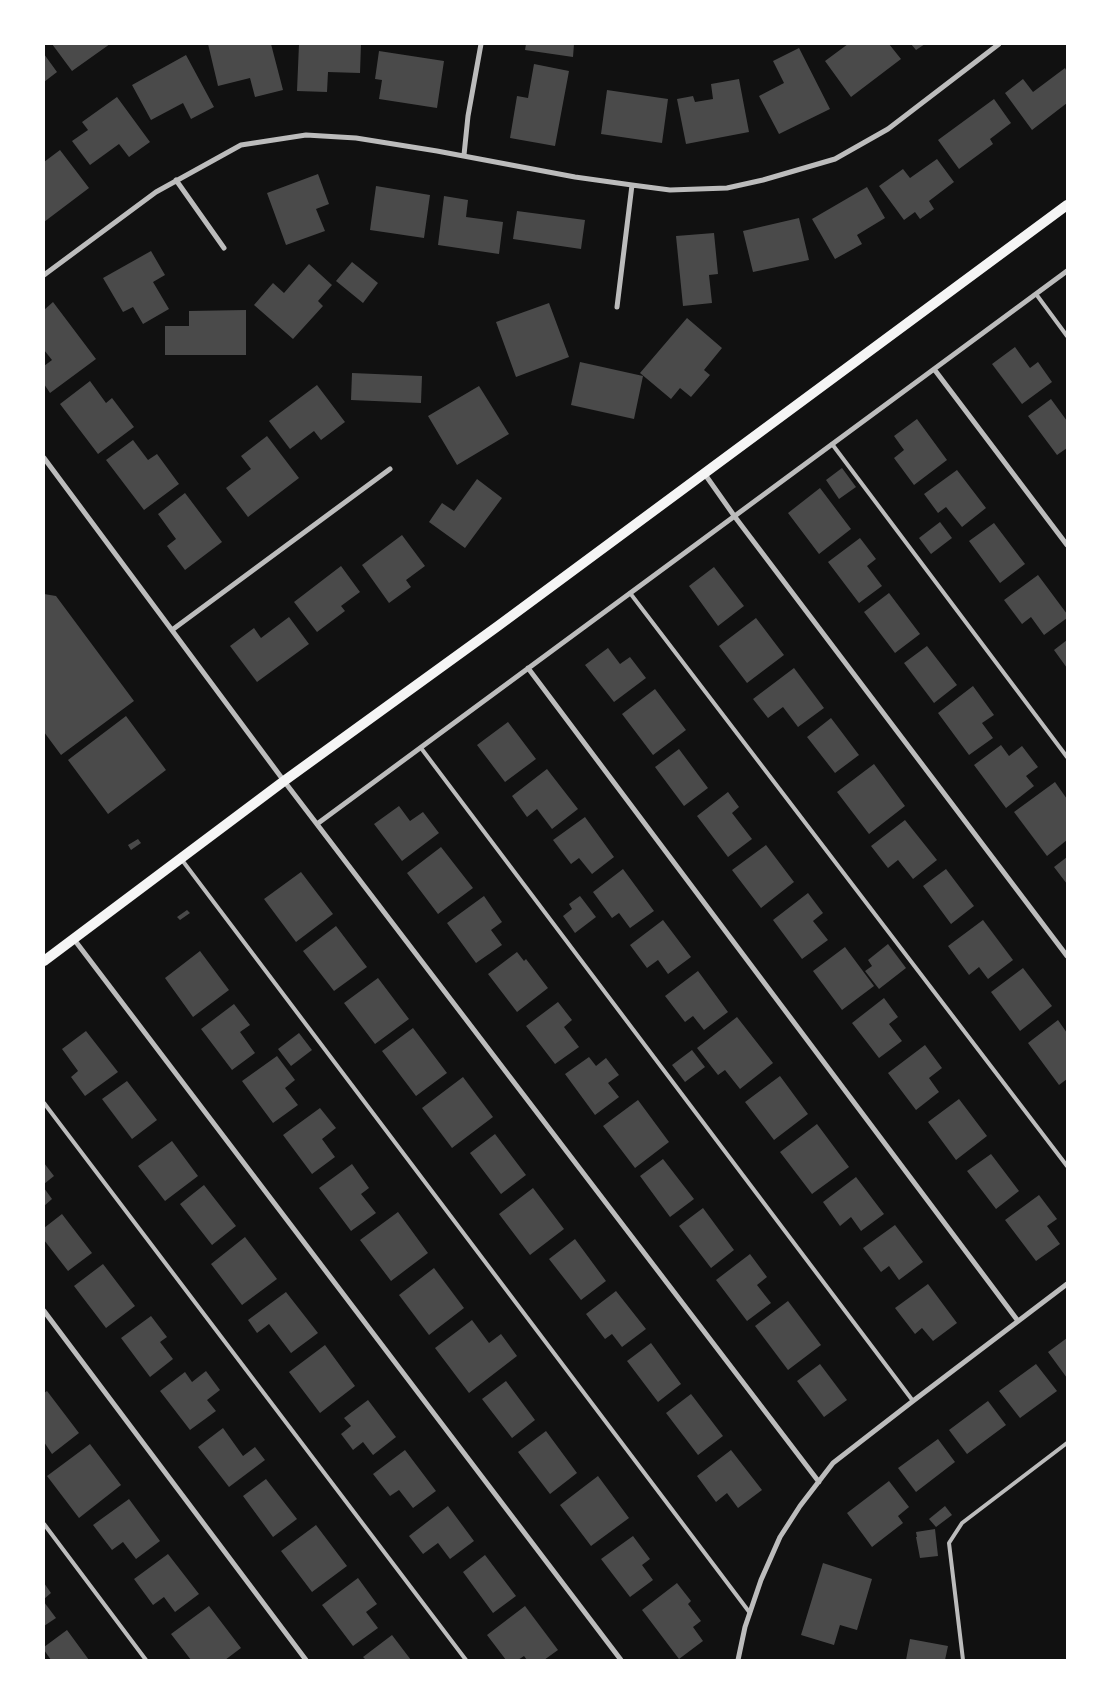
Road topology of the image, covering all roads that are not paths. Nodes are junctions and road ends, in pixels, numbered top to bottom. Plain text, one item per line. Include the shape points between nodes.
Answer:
1 (481, 44) edge
2 (999, 44) edge
3 (464, 155) junction
4 (176, 180) junction
5 (632, 185) junction
6 (1067, 205) edge
7 (224, 248) dead end
8 (1067, 271) edge
9 (44, 276) edge
10 (1036, 294) junction
11 (617, 307) dead end
12 (1067, 336) edge
13 (934, 369) junction
14 (832, 444) junction
15 (44, 458) edge
16 (390, 469) dead end
17 (704, 473) junction
18 (735, 517) junction
19 (1067, 544) edge
20 (630, 594) junction
21 (172, 630) junction
22 (528, 668) junction
23 (421, 748) junction
24 (1067, 757) edge
25 (284, 781) junction
26 (317, 824) junction
27 (180, 858) junction
28 (73, 938) junction
29 (1067, 956) edge
30 (44, 961) edge
31 (44, 1103) edge
32 (1067, 1166) edge
33 (1067, 1284) edge
34 (44, 1311) edge
35 (1018, 1321) junction
36 (913, 1400) junction
37 (1067, 1443) edge
38 (819, 1482) junction
39 (44, 1524) edge
40 (750, 1613) junction
41 (146, 1660) edge
42 (306, 1660) edge
43 (466, 1660) edge
44 (621, 1660) edge
45 (738, 1660) edge
46 (963, 1660) edge

1 - 3 street
2 - 5 street via 888,129 835,160 727,188 670,190
3 - 4 street via 356,138 306,135 241,145
3 - 5 street
4 - 7 street
4 - 9 street
5 - 11 street
6 - 17 main road
8 - 10 street
10 - 12 lane
10 - 13 street
13 - 14 street
13 - 19 street
14 - 18 street
14 - 24 lane
15 - 21 street
16 - 21 street
17 - 18 street
17 - 25 main road
18 - 20 street
18 - 29 street
20 - 22 street
20 - 32 lane
21 - 25 street
22 - 23 street
22 - 35 street
23 - 26 street
23 - 36 lane
25 - 26 street
25 - 27 main road
26 - 38 street
27 - 28 main road
27 - 40 lane
28 - 30 main road
28 - 44 street
31 - 43 lane
33 - 35 street
34 - 42 street
35 - 36 street
36 - 38 street via 833,1464
37 - 46 lane via 962,1523 949,1543
38 - 40 street via 780,1537
39 - 41 lane
40 - 45 street

